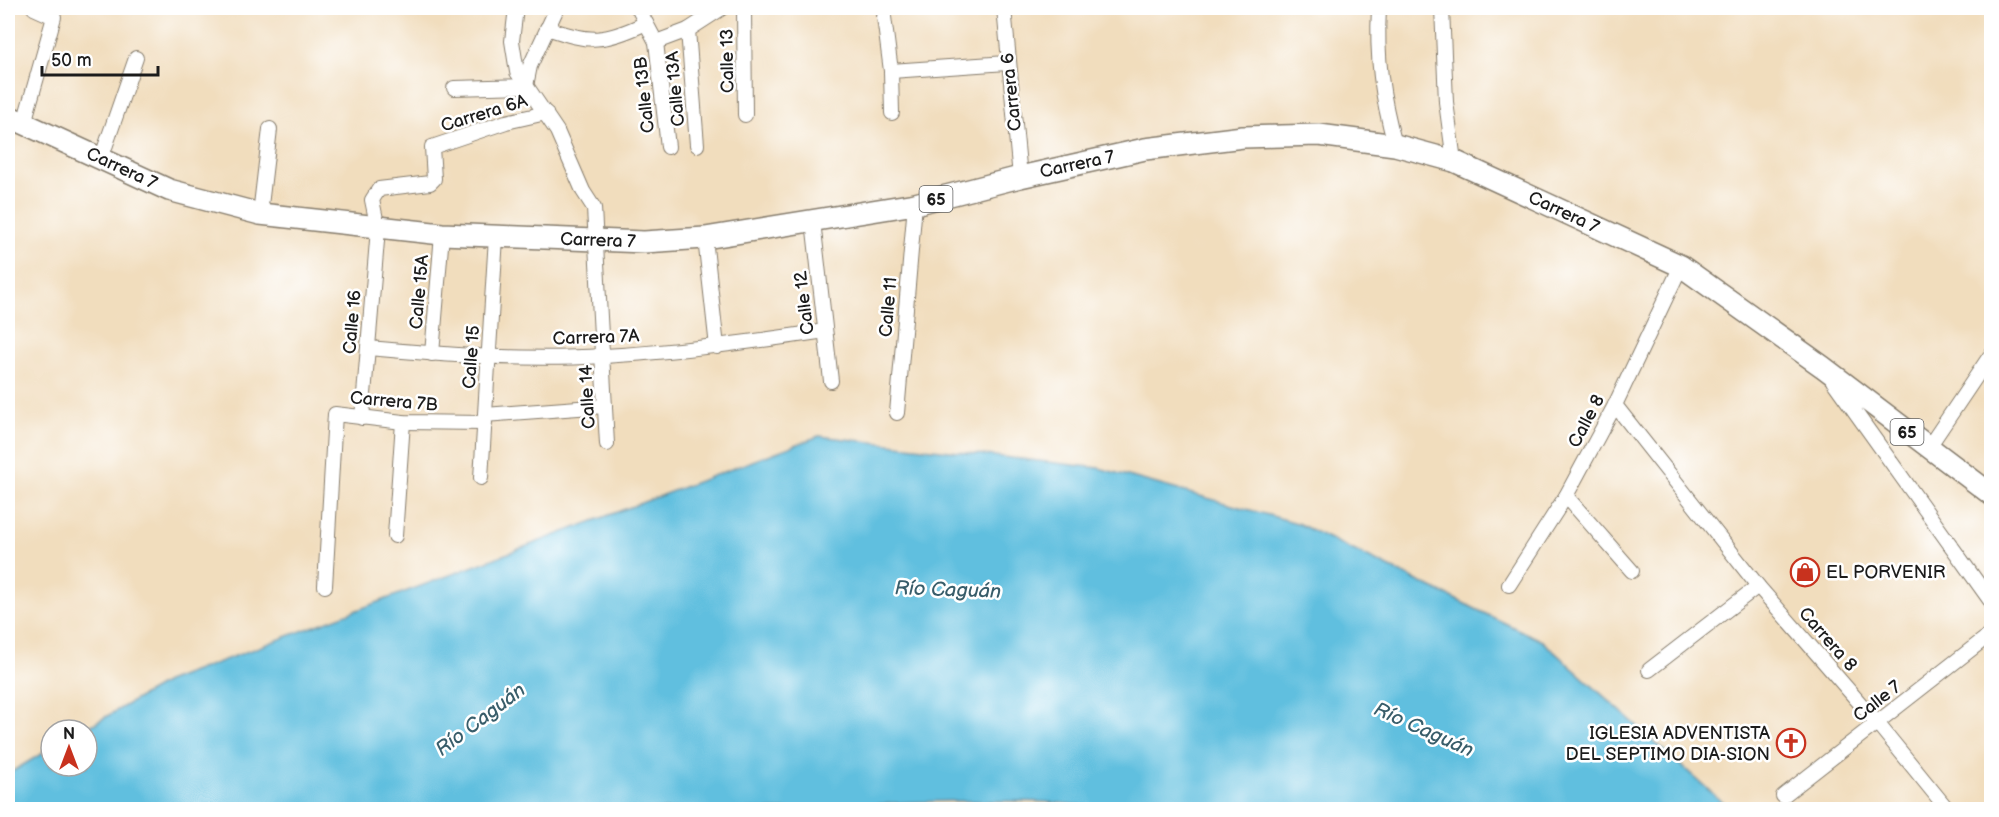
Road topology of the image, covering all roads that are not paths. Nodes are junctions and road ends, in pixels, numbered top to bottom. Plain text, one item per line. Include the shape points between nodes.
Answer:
1 (34, 8) edge
2 (516, 8) edge
3 (557, 8) edge
4 (638, 8) edge
5 (744, 8) edge
6 (1004, 8) edge
7 (1379, 8) edge
8 (1443, 8) edge
9 (714, 10) edge
10 (884, 17) dead end
11 (646, 23) junction
12 (547, 28) junction
13 (688, 30) junction
14 (656, 42) junction
15 (136, 58) dead end
16 (1007, 63) junction
17 (891, 71) junction
18 (526, 87) junction
19 (454, 88) dead end
20 (546, 113) junction
21 (892, 113) dead end
22 (745, 115) dead end
23 (16, 120) edge
24 (270, 129) dead end
25 (697, 145) dead end
26 (1395, 145) junction
27 (668, 147) dead end
28 (100, 159) junction
29 (1454, 161) junction
30 (1020, 177) junction
31 (434, 179) joint
32 (915, 204) junction
33 (260, 214) junction
34 (813, 222) junction
35 (378, 229) junction
36 (442, 234) junction
37 (496, 237) junction
38 (705, 238) junction
39 (596, 240) junction
40 (1681, 266) junction
41 (825, 331) junction
42 (717, 347) junction
43 (368, 348) junction
44 (1992, 353) edge
45 (432, 354) junction
46 (489, 357) junction
47 (603, 357) junction
48 (1823, 367) junction
49 (831, 381) dead end
50 (1616, 405) junction
51 (605, 406) junction
52 (897, 413) dead end
53 (362, 418) junction
54 (485, 419) junction
55 (403, 422) junction
56 (608, 444) dead end
57 (1928, 448) junction
58 (481, 478) dead end
59 (1992, 495) edge
60 (1566, 496) junction
61 (395, 537) dead end
62 (1632, 571) dead end
63 (1509, 585) dead end
64 (325, 586) dead end
65 (1758, 586) junction
66 (1992, 603) edge
67 (1992, 633) edge
68 (1649, 670) dead end
69 (1878, 724) junction
70 (1783, 796) dead end
71 (1948, 810) edge

1 - 23 street via 54,17
2 - 18 street, Calle 14 via 513,57
3 - 12 street
4 - 11 street, Calle 13B
5 - 22 street, Calle 13
6 - 16 street, Carrera 6
7 - 26 street via 1377,46 1382,96
8 - 29 street via 1446,102
9 - 13 street
10 - 17 street
11 - 12 street via 614,38 580,39
11 - 14 street, Calle 13B
12 - 18 street via 530,66
13 - 14 street
13 - 25 street, Calle 13A
14 - 27 street, Calle 13B
15 - 28 street
16 - 17 street
16 - 30 street, Carrera 6
17 - 21 street
18 - 19 street
18 - 20 street, Calle 14
20 - 31 street, Carrera 6A via 432,147
20 - 39 street, Calle 14 via 594,208
23 - 28 main road, Carrera 7 / 65
24 - 33 street
26 - 29 main road, Carrera 7 / 65
26 - 30 main road, Carrera 7 / 65 via 1319,135 1243,137 1145,149
28 - 33 main road, Carrera 7 / 65 via 169,190
29 - 40 main road, Carrera 7 / 65
30 - 32 main road, Carrera 7 / 65
31 - 35 street, Calle 16 via 430,183 379,189 372,200
32 - 34 main road, Carrera 7 / 65
32 - 52 street, Calle 11
33 - 35 main road, Carrera 7 / 65
34 - 38 main road, Carrera 7 / 65
34 - 41 street, Calle 12
35 - 36 main road, Carrera 7 / 65
35 - 43 street, Calle 16
36 - 37 main road, Carrera 7 / 65
36 - 45 street, Calle 15A
37 - 39 main road, Carrera 7 / 65
37 - 46 street, Calle 15
38 - 39 main road, Carrera 7 / 65
38 - 42 street
39 - 47 street, Calle 14
40 - 48 main road, Carrera 7 / 65
40 - 50 street, Calle 8
41 - 42 street, Carrera 7A
41 - 49 street, Calle 12
42 - 47 street, Carrera 7A
43 - 45 street, Carrera 7A
43 - 53 street, Calle 16
44 - 57 street
45 - 46 street, Carrera 7A
46 - 47 street, Carrera 7A
46 - 54 street, Calle 15
47 - 51 street, Calle 14
48 - 57 main road, 65
48 - 66 street, Carrera 7
50 - 60 street, Calle 8
50 - 65 street, Carrera 8
51 - 54 street, Carrera 7B
51 - 56 street, Calle 14
53 - 55 street, Carrera 7B
53 - 64 street, Carrera 7B via 335,414
54 - 55 street, Carrera 7B
54 - 58 street, Calle 15
55 - 61 street
57 - 59 main road, 65
60 - 62 street
60 - 63 street, Calle 8
65 - 68 street
65 - 69 street, Carrera 8
67 - 69 street, Calle 7
69 - 70 street, Calle 7
69 - 71 street, Carrera 8

